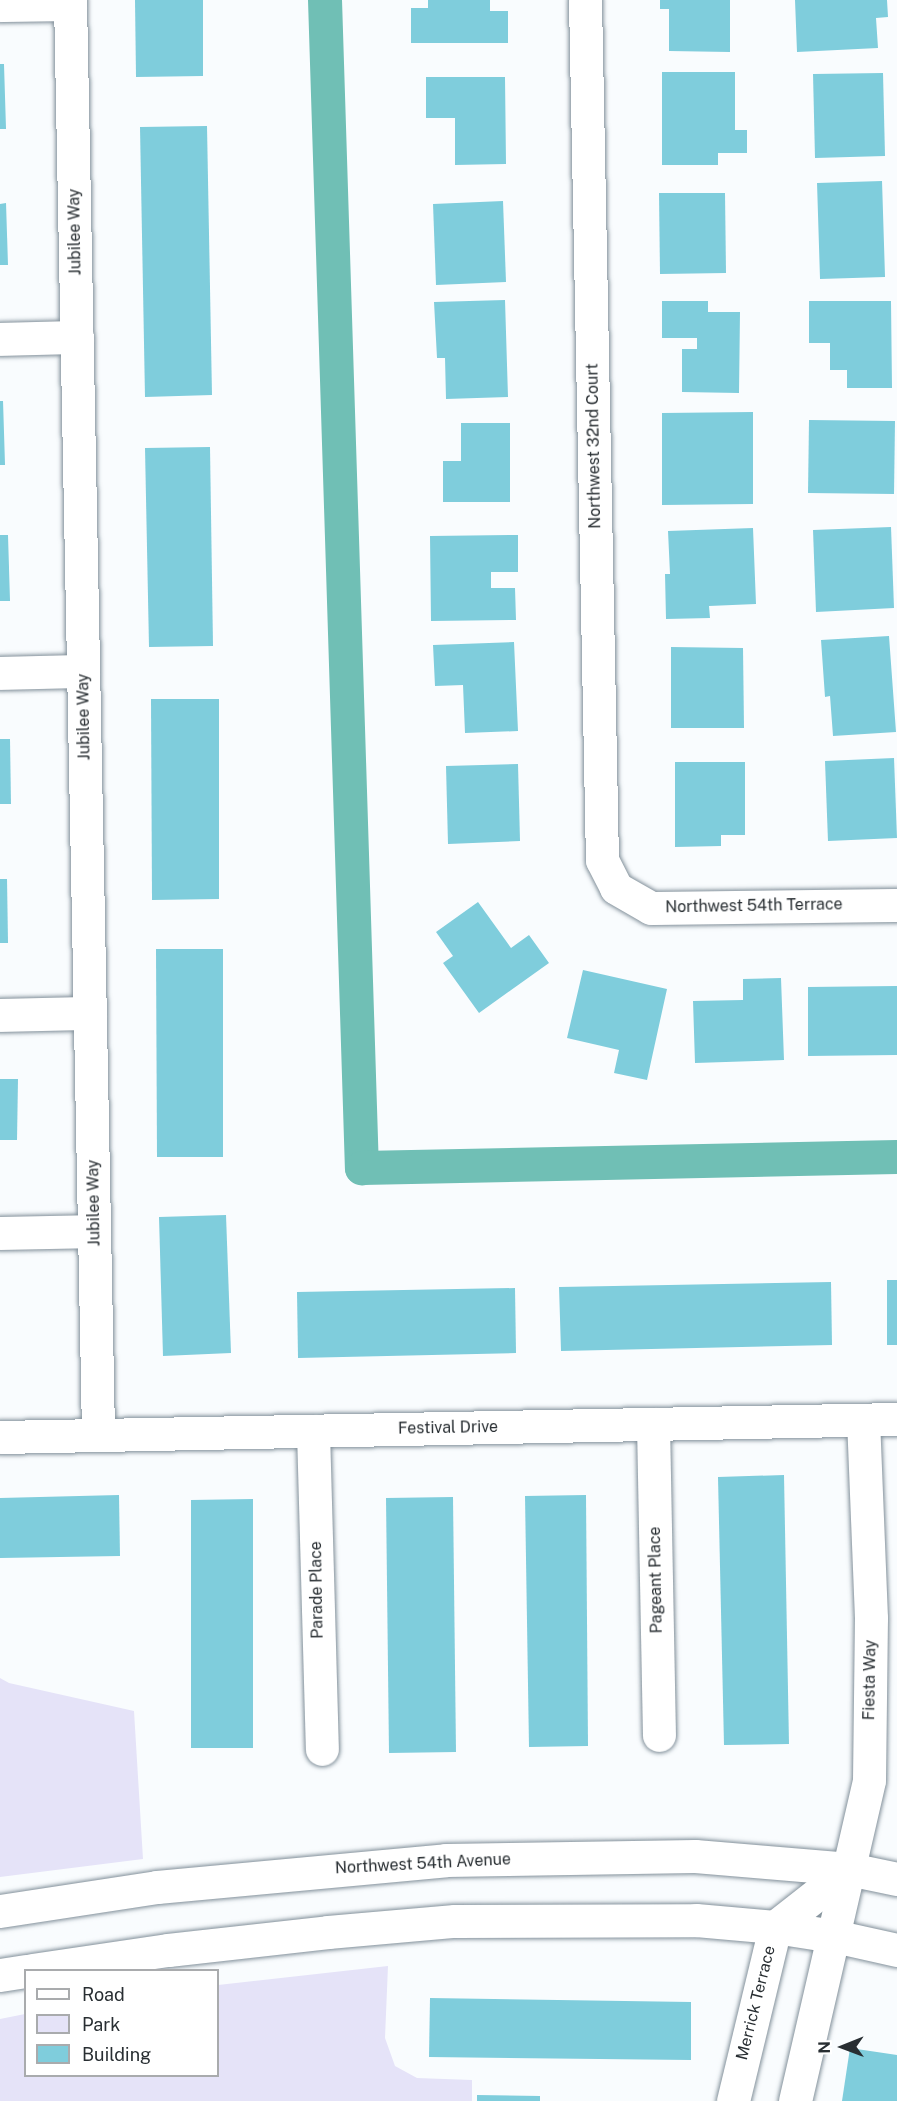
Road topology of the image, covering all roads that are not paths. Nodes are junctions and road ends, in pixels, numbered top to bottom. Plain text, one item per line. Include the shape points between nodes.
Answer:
1 (585, 0) edge
2 (70, 2) edge
3 (0, 5) edge
4 (77, 337) junction
5 (0, 339) edge
6 (83, 671) junction
7 (0, 673) edge
8 (616, 888) joint
9 (897, 905) edge
10 (90, 1013) junction
11 (0, 1015) edge
12 (94, 1231) junction
13 (0, 1233) edge
14 (897, 1419) edge
15 (863, 1420) junction
16 (653, 1424) junction
17 (313, 1431) junction
18 (98, 1435) junction
19 (0, 1437) edge
20 (884, 1618) edge
21 (659, 1736) dead end
22 (322, 1749) dead end
23 (849, 1869) junction
24 (897, 1879) edge
25 (0, 1911) edge
26 (775, 1927) junction
27 (834, 1936) junction
28 (897, 1950) edge
29 (47, 1969) edge
30 (24, 1971) edge
31 (0, 1975) edge
32 (732, 2101) edge
33 (795, 2101) edge

1 - 8 street, Northwest 32nd Court via 602,860
2 - 3 street
2 - 4 street, Jubilee Way
4 - 5 street
4 - 6 street, Jubilee Way
6 - 7 street
6 - 10 street, Jubilee Way
8 - 9 street, Northwest 54th Terrace via 651,908
10 - 11 street
10 - 12 street, Jubilee Way
12 - 13 street
12 - 18 street, Jubilee Way
14 - 15 street, Festival Drive
15 - 16 street, Festival Drive
15 - 20 street, Fiesta Way
16 - 17 street, Festival Drive
16 - 21 street, Pageant Place
17 - 18 street, Festival Drive
17 - 22 street, Parade Place
18 - 19 street, Festival Drive
20 - 23 street, Fiesta Way via 869,1780
23 - 24 street, Northwest 54th Avenue
23 - 25 street, Northwest 54th Avenue via 695,1856 446,1860 157,1887
23 - 26 street, Merrick Terrace
23 - 27 street, Fiesta Way
26 - 27 street
26 - 29 street via 674,1920 455,1921 282,1937
26 - 32 street, Merrick Terrace
27 - 28 street
27 - 33 street
30 - 31 street

